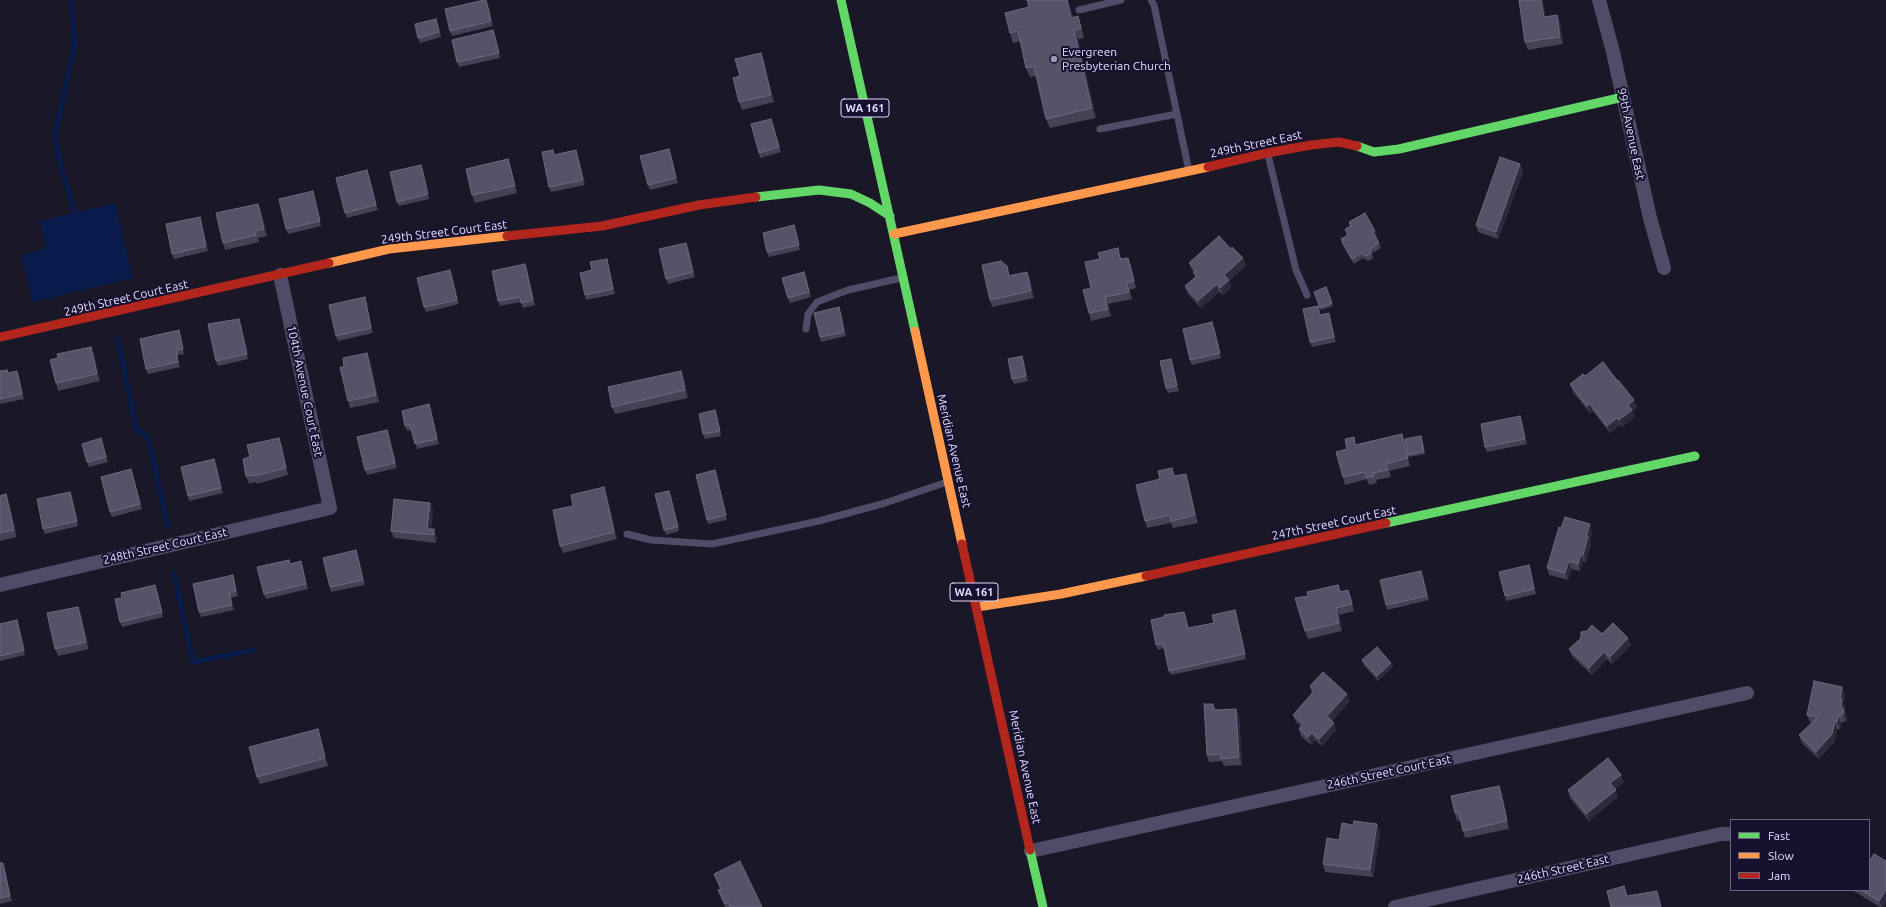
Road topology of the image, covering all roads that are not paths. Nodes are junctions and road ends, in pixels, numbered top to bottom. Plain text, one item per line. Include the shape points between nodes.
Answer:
1 (841, 0) edge
2 (1121, 0) edge
3 (1151, 0) edge
4 (1599, 0) edge
5 (1079, 10) dead end
6 (1623, 97) junction
7 (1177, 114) junction
8 (1100, 129) dead end
9 (1268, 153) junction
10 (1189, 171) junction
11 (890, 216) junction
12 (894, 234) junction
13 (1664, 268) dead end
14 (280, 275) junction
15 (903, 277) junction
16 (1307, 295) dead end
17 (806, 329) dead end
18 (0, 337) edge
19 (1695, 456) dead end
20 (949, 481) junction
21 (330, 508) joint
22 (627, 534) dead end
23 (0, 585) edge
24 (977, 607) junction
25 (1747, 693) dead end
26 (1730, 834) edge
27 (1031, 851) junction
28 (1043, 907) edge
29 (1395, 907) edge

1 - 11 street, Meridian Avenue East / WA 161
2 - 5 lane
3 - 7 lane
4 - 6 street, 99th Avenue East
6 - 9 street, 249th Street East via 1399,149 1374,152 1339,142 1311,144
6 - 13 street, 99th Avenue East
7 - 8 lane
7 - 10 lane
9 - 10 street, 249th Street East
9 - 16 lane via 1296,270
10 - 12 street, 249th Street East
11 - 12 street, Meridian Avenue East / WA 161
11 - 14 street, 249th Street Court East via 851,194 818,190 787,192 699,205 602,226 408,246
12 - 15 street, Meridian Avenue East / WA 161
14 - 18 street, 249th Street Court East
14 - 21 street, 104th Avenue Court East
15 - 17 lane via 848,290 817,302 808,314
15 - 20 street, Meridian Avenue East / WA 161
19 - 24 street, 247th Street Court East via 1069,593
20 - 22 lane via 886,504 712,544 651,540
20 - 24 street, Meridian Avenue East / WA 161
21 - 23 street, 248th Street Court East
24 - 27 street, Meridian Avenue East / WA 161
25 - 27 street, 246th Street Court East
26 - 29 street, 246th Street East
27 - 28 street, Meridian Avenue East / WA 161

